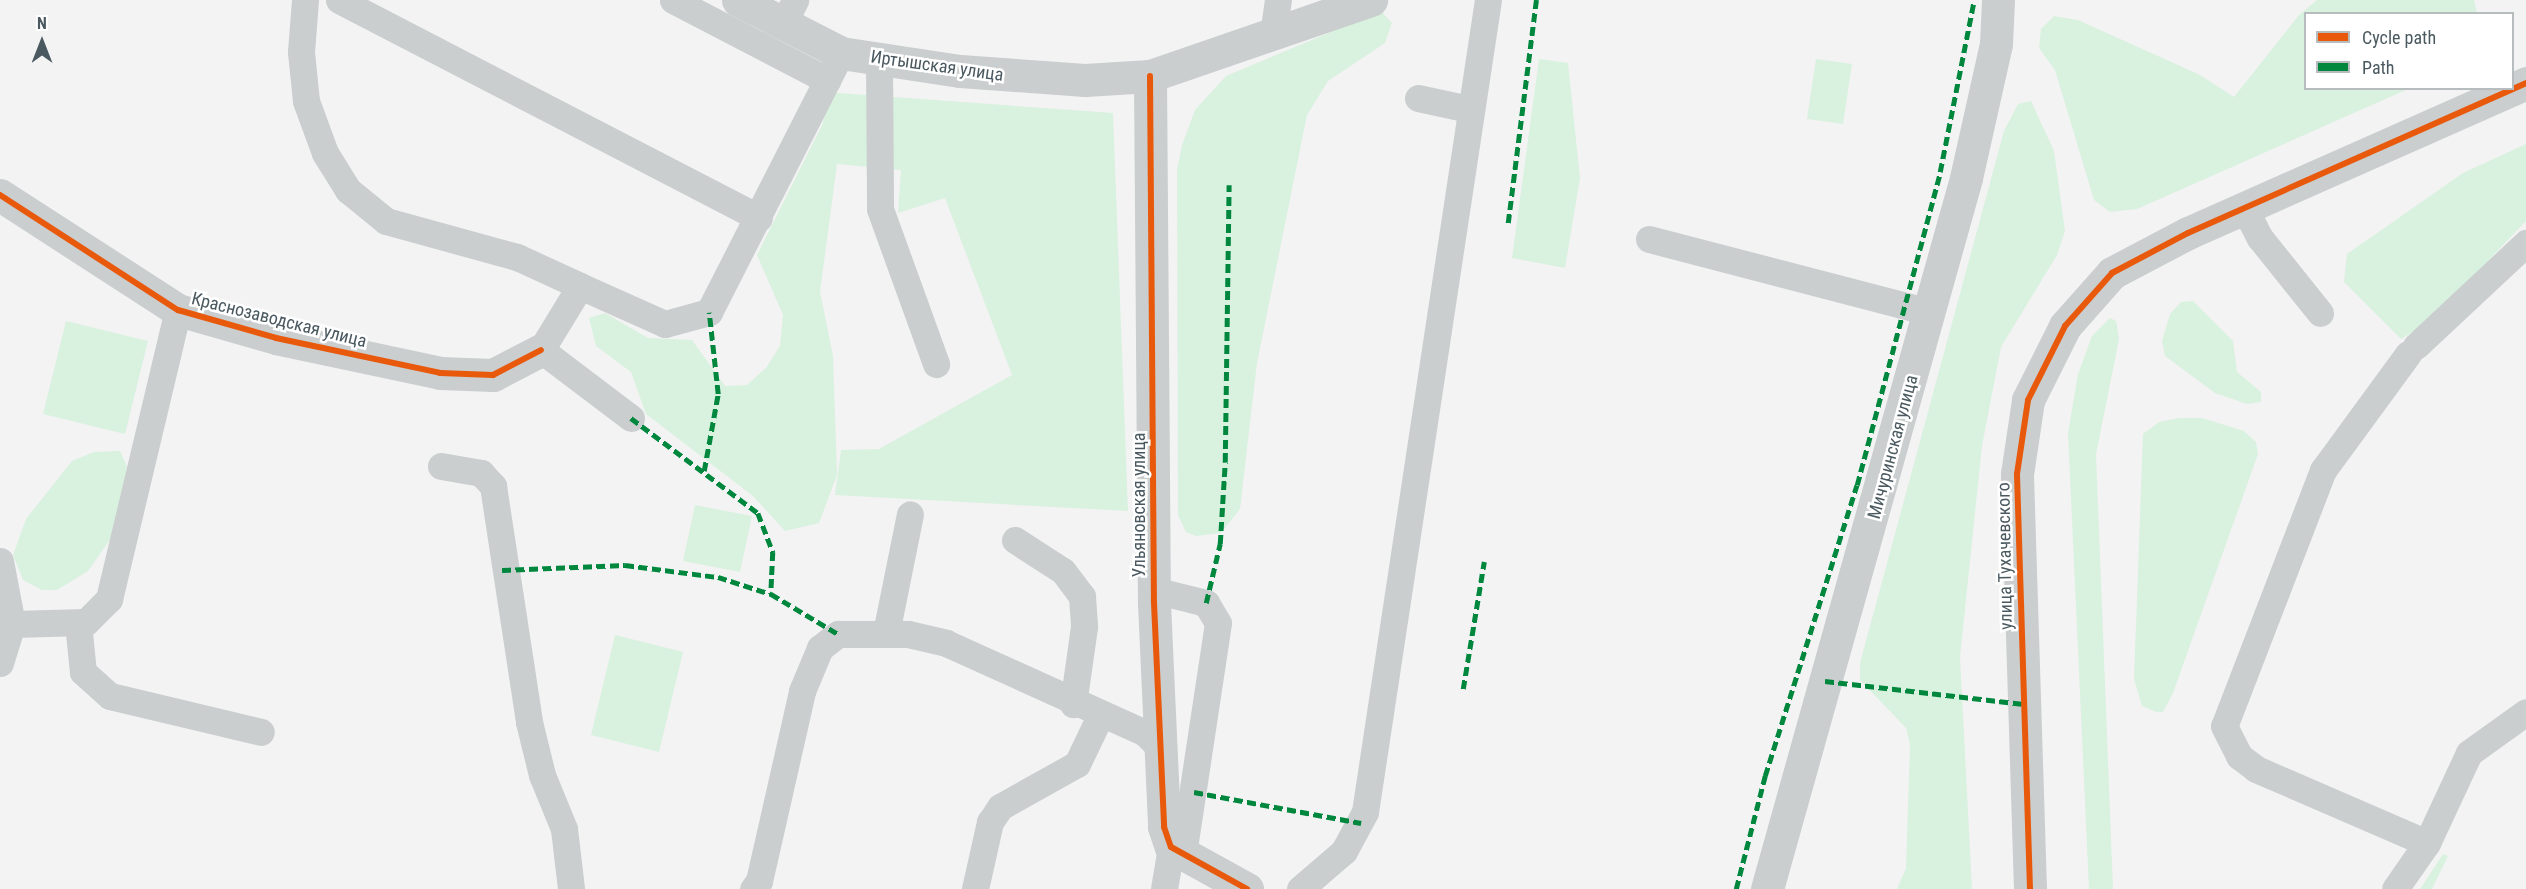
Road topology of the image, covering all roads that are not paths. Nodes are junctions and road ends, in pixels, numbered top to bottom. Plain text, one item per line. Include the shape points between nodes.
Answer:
1 (305, 0) edge
2 (339, 0) edge
3 (674, 0) edge
4 (738, 0) edge
5 (1278, 0) edge
6 (1371, 0) edge
7 (1488, 0) edge
8 (1998, 0) edge
9 (789, 12) edge
10 (1273, 35) junction
11 (879, 57) junction
12 (834, 66) junction
13 (1150, 76) junction
14 (2511, 90) edge
15 (1418, 98) dead end
16 (1469, 109) junction
17 (2, 198) edge
18 (2246, 211) junction
19 (759, 218) junction
20 (1649, 239) dead end
21 (2526, 243) edge
22 (580, 286) junction
23 (178, 309) junction
24 (1929, 312) junction
25 (2320, 313) dead end
26 (541, 350) junction
27 (936, 364) dead end
28 (631, 418) dead end
29 (441, 466) dead end
30 (910, 514) dead end
31 (1015, 540) dead end
32 (0, 561) edge
33 (1154, 590) junction
34 (78, 623) junction
35 (12, 624) junction
36 (886, 633) junction
37 (0, 663) edge
38 (1073, 704) junction
39 (2526, 712) edge
40 (1100, 716) junction
41 (261, 732) dead end
42 (1157, 745) junction
43 (2427, 843) junction
44 (1177, 850) junction
45 (571, 889) edge
46 (753, 889) edge
47 (975, 889) edge
48 (1164, 889) edge
49 (1247, 889) edge
50 (1300, 889) edge
51 (1767, 889) edge
52 (2030, 889) edge
53 (2395, 889) edge

1 - 22 lane via 301,52 306,100 325,153 348,190 386,221 517,257
2 - 19 lane
3 - 12 lane
4 - 9 street, Иртышская улица
5 - 10 lane
6 - 10 street, Иртышская улица
7 - 16 lane
8 - 24 street, Мичуринская улица via 1982,110
9 - 12 street, Иртышская улица
10 - 13 street, Иртышская улица
11 - 12 street, Иртышская улица
11 - 13 street, Иртышская улица via 1026,77
11 - 27 lane via 880,209
12 - 19 lane
13 - 33 street, Ульяновская улица
14 - 18 street, улица Тухачевского
15 - 16 lane
16 - 50 lane via 1365,812 1344,851
17 - 23 street, Краснозаводская улица
18 - 25 lane via 2260,238
18 - 52 street, улица Тухачевского via 2188,233 2112,273 2065,326 2028,400 2017,474
19 - 22 lane via 709,312 687,321 665,324
20 - 24 lane
21 - 43 lane via 2412,350 2323,470 2224,726 2240,756 2256,769
22 - 26 lane
23 - 26 street, Краснозаводская улица via 276,338 440,373 493,375
23 - 34 lane via 109,599 95,619
24 - 51 street, Мичуринская улица
26 - 28 lane
29 - 45 lane via 481,473 493,486 529,722 542,775 564,829
30 - 36 lane
31 - 38 lane via 1063,571 1082,596 1084,627
32 - 35 lane
33 - 42 street, Ульяновская улица
33 - 44 lane via 1206,603 1218,623
34 - 35 lane
34 - 41 lane via 83,672 103,692
35 - 37 lane
36 - 38 lane via 946,643
36 - 46 lane via 838,634 819,648 802,691 759,880
38 - 40 lane
39 - 43 lane via 2469,753
40 - 42 lane via 1145,733
40 - 47 lane via 1077,764 1000,807 990,822
42 - 44 street, Ульяновская улица via 1164,827
43 - 53 lane
44 - 48 lane
44 - 49 street

